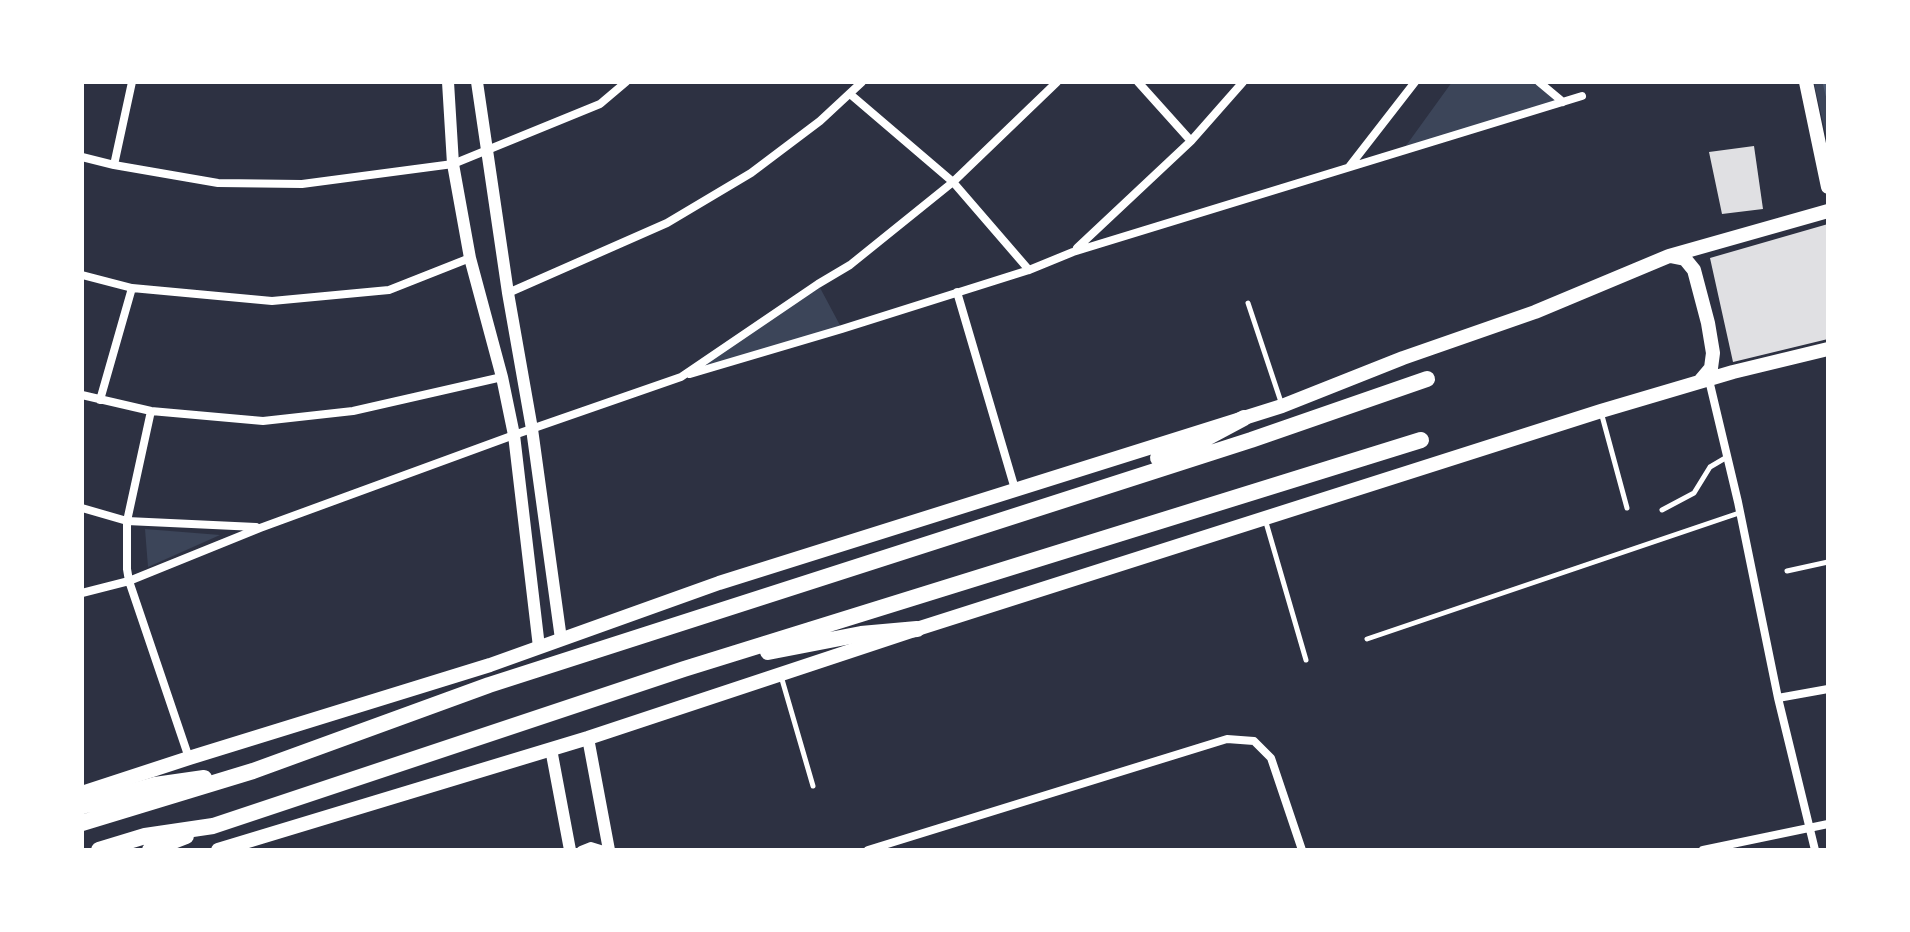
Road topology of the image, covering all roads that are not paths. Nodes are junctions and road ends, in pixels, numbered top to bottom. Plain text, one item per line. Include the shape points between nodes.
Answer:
1 (132, 82) edge
2 (448, 82) edge
3 (477, 82) edge
4 (626, 82) edge
5 (862, 82) edge
6 (1057, 82) edge
7 (1138, 82) edge
8 (1243, 82) edge
9 (1415, 82) edge
10 (1539, 82) edge
11 (1806, 82) edge
12 (850, 94) junction
13 (1582, 96) dead end
14 (1563, 102) junction
15 (1191, 141) junction
16 (487, 150) junction
17 (82, 157) edge
18 (453, 164) junction
19 (114, 165) junction
20 (1349, 168) junction
21 (953, 182) junction
22 (1828, 187) edge
23 (1828, 211) edge
24 (1073, 252) junction
25 (1669, 256) junction
26 (470, 258) junction
27 (1029, 270) junction
28 (82, 275) edge
29 (132, 288) junction
30 (957, 292) junction
31 (508, 293) junction
32 (1248, 303) dead end
33 (1828, 349) edge
34 (502, 377) junction
35 (681, 377) junction
36 (1427, 379) dead end
37 (1704, 381) junction
38 (82, 395) edge
39 (100, 400) junction
40 (1282, 406) junction
41 (151, 411) junction
42 (1601, 411) junction
43 (1244, 418) junction
44 (532, 429) junction
45 (514, 435) junction
46 (1421, 440) dead end
47 (1728, 457) junction
48 (1015, 489) junction
49 (82, 508) edge
50 (1627, 508) dead end
51 (1662, 510) dead end
52 (1740, 513) junction
53 (1265, 518) junction
54 (127, 521) junction
55 (260, 528) junction
56 (906, 551) junction
57 (1828, 562) edge
58 (1787, 571) dead end
59 (129, 581) junction
60 (82, 593) edge
61 (917, 629) junction
62 (561, 639) junction
63 (1367, 639) dead end
64 (539, 647) junction
65 (1306, 660) dead end
66 (684, 669) junction
67 (780, 674) junction
68 (1828, 689) edge
69 (1778, 698) junction
70 (588, 738) junction
71 (551, 749) junction
72 (189, 758) junction
73 (253, 771) junction
74 (813, 786) dead end
75 (82, 793) edge
76 (82, 806) edge
77 (82, 823) edge
78 (1828, 824) edge
79 (1810, 828) junction
80 (148, 843) edge
81 (99, 850) edge
82 (218, 850) edge
83 (570, 850) edge
84 (581, 850) edge
85 (606, 850) edge
86 (868, 850) edge
87 (1302, 850) edge
88 (1703, 850) edge
89 (1815, 850) edge

1 - 19 street
2 - 18 street
3 - 16 street
4 - 16 street via 600,104
5 - 12 street
6 - 21 street
7 - 15 street
8 - 15 street
9 - 20 street
10 - 14 street
11 - 22 main road
12 - 21 street
12 - 31 street via 751,173 667,223
13 - 14 street
14 - 20 street
15 - 24 street
16 - 18 street
16 - 31 street
17 - 19 street
18 - 19 street via 302,184 218,183
18 - 26 street
20 - 24 street
21 - 27 street
21 - 35 street via 850,265
23 - 25 main road
24 - 27 street
25 - 37 main road via 1685,259 1694,270 1713,353
25 - 40 main road
26 - 29 street via 389,290 272,301
26 - 34 street
27 - 30 street
28 - 29 street
29 - 39 street
30 - 35 street
30 - 48 street
31 - 44 street
32 - 40 lane
33 - 37 main road
34 - 41 street via 353,411 263,421
34 - 45 street
35 - 44 street
36 - 56 highway
37 - 42 main road
37 - 47 street
38 - 39 street
39 - 41 street
40 - 43 main road
41 - 54 street
42 - 50 lane
42 - 53 main road
43 - 48 main road
43 - 56 highway via 1186,449 930,534
44 - 45 street
44 - 62 street
45 - 55 street
45 - 64 street
46 - 66 highway
47 - 51 lane via 1710,467 1694,493
47 - 52 street
48 - 62 main road
49 - 54 street
52 - 63 lane
52 - 69 street
53 - 61 main road
53 - 65 lane
54 - 55 street
54 - 59 street
55 - 59 street
56 - 73 highway via 489,685
57 - 58 lane
59 - 60 street
59 - 72 street
61 - 66 highway via 861,634
61 - 67 main road
62 - 64 main road
64 - 72 main road
66 - 80 highway
67 - 70 main road
67 - 74 lane
68 - 69 street
69 - 79 street
70 - 71 main road
70 - 85 street
71 - 82 main road
71 - 83 street
72 - 75 main road
73 - 76 highway via 155,785
73 - 77 highway
78 - 79 street
79 - 88 street
79 - 89 street
80 - 81 highway
84 - 85 street
86 - 87 street via 1227,739 1254,741 1271,758

